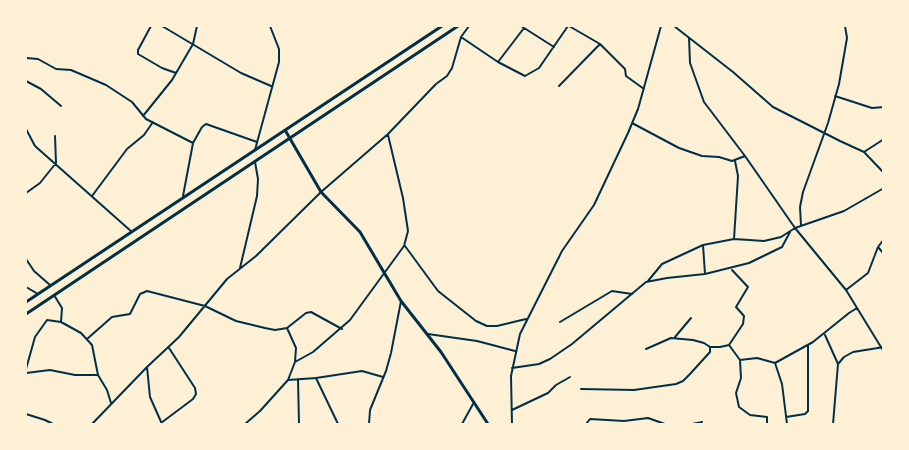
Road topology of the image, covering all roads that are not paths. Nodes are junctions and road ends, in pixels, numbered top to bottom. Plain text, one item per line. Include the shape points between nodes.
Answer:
1 (151, 26) edge
2 (162, 26) edge
3 (197, 26) edge
4 (270, 26) edge
5 (442, 26) edge
6 (458, 26) edge
7 (469, 26) edge
8 (568, 26) edge
9 (660, 26) edge
10 (674, 26) edge
11 (845, 26) edge
12 (523, 27) edge
13 (461, 37) junction
14 (689, 38) junction
15 (193, 44) junction
16 (600, 44) junction
17 (554, 47) junction
18 (26, 58) edge
19 (498, 62) junction
20 (176, 73) junction
21 (26, 81) edge
22 (271, 86) junction
23 (559, 86) dead end
24 (644, 89) junction
25 (836, 96) junction
26 (61, 106) dead end
27 (884, 107) edge
28 (143, 116) junction
29 (153, 122) junction
30 (632, 123) junction
31 (26, 129) edge
32 (285, 130) junction
33 (825, 133) junction
34 (388, 134) junction
35 (55, 136) dead end
36 (291, 139) junction
37 (884, 139) edge
38 (257, 142) junction
39 (193, 143) junction
40 (255, 150) junction
41 (864, 152) junction
42 (745, 156) junction
43 (255, 161) junction
44 (735, 161) junction
45 (56, 162) junction
46 (884, 173) edge
47 (884, 188) edge
48 (321, 192) junction
49 (26, 193) edge
50 (92, 196) junction
51 (183, 196) junction
52 (801, 225) junction
53 (795, 228) junction
54 (132, 232) junction
55 (790, 232) junction
56 (734, 238) junction
57 (884, 239) edge
58 (703, 245) junction
59 (404, 246) junction
60 (878, 246) junction
61 (884, 254) edge
62 (26, 259) edge
63 (240, 268) junction
64 (731, 269) junction
65 (385, 273) junction
66 (705, 274) junction
67 (646, 282) junction
68 (50, 285) junction
69 (26, 287) edge
70 (846, 290) junction
71 (38, 294) junction
72 (632, 294) junction
73 (54, 295) junction
74 (401, 301) junction
75 (26, 302) edge
76 (205, 306) junction
77 (857, 308) junction
78 (26, 314) edge
79 (691, 318) dead end
80 (526, 319) junction
81 (61, 322) junction
82 (560, 322) dead end
83 (286, 328) junction
84 (342, 329) junction
85 (428, 334) junction
86 (824, 334) junction
87 (675, 337) junction
88 (87, 339) junction
89 (808, 344) junction
90 (729, 345) junction
91 (169, 347) junction
92 (710, 347) junction
93 (883, 347) edge
94 (646, 349) dead end
95 (515, 351) junction
96 (884, 352) edge
97 (740, 360) junction
98 (295, 362) junction
99 (775, 363) junction
100 (838, 364) junction
101 (147, 367) junction
102 (512, 368) junction
103 (26, 369) edge
104 (26, 373) edge
105 (98, 375) junction
106 (383, 377) junction
107 (570, 377) dead end
108 (316, 378) junction
109 (298, 379) junction
110 (288, 380) junction
111 (581, 389) dead end
112 (111, 403) junction
113 (473, 404) junction
114 (512, 410) junction
115 (26, 414) edge
116 (786, 417) junction
117 (702, 422) dead end
118 (53, 424) edge
119 (92, 424) edge
120 (162, 424) edge
121 (245, 424) edge
122 (299, 424) edge
123 (338, 424) edge
124 (369, 424) edge
125 (456, 424) edge
126 (463, 424) edge
127 (488, 424) edge
128 (512, 424) edge
129 (586, 424) edge
130 (665, 424) edge
131 (692, 424) edge
132 (767, 424) edge
133 (786, 424) edge
134 (833, 424) edge

1 - 20 street via 138,54
2 - 15 street
3 - 15 street
4 - 22 street via 279,49
5 - 32 street
6 - 36 street
7 - 13 street
8 - 16 street
8 - 17 street
9 - 24 street
10 - 14 street
11 - 25 street via 846,50
12 - 17 street
12 - 19 street
13 - 19 street
13 - 34 street via 447,76
14 - 33 street via 773,107
14 - 42 street via 690,63 704,102
15 - 20 street
15 - 22 street
16 - 23 street
16 - 24 street via 625,69 626,76
17 - 19 street via 539,68 525,76
18 - 28 street via 71,70 106,85 133,103
20 - 28 street
21 - 26 street
22 - 38 street
24 - 30 street
25 - 27 street via 872,108
25 - 33 street
28 - 29 street
29 - 39 street
29 - 50 street
30 - 44 street via 679,148
30 - 80 street via 594,205 568,241
31 - 45 street via 35,146
32 - 36 street
32 - 40 street
33 - 41 street
33 - 52 street via 803,192
34 - 48 street
34 - 59 street via 408,231
35 - 45 street
36 - 43 street
36 - 48 street
37 - 41 street
38 - 39 street via 206,124
38 - 40 street
39 - 51 street
40 - 51 street
41 - 46 street
42 - 44 street
42 - 53 street
43 - 63 street via 257,196
43 - 73 street
44 - 56 street via 738,176
45 - 49 street via 40,183
45 - 50 street
47 - 52 street via 832,217
48 - 63 street
48 - 65 street via 360,232
50 - 54 street
51 - 54 street
52 - 53 street
53 - 55 street
53 - 70 street
54 - 68 street
55 - 56 street via 764,241
55 - 64 street via 782,247
56 - 58 street
57 - 60 street
58 - 66 street
58 - 67 street via 662,264
59 - 65 street
59 - 80 street via 438,291 476,321 497,326
60 - 61 street
60 - 70 street via 868,273
62 - 68 street
63 - 76 street
64 - 66 street
64 - 90 street via 748,287 736,307 744,316 743,324
65 - 74 street
65 - 84 street
66 - 67 street
67 - 72 street
68 - 71 street
69 - 71 street
70 - 77 street
71 - 75 street
72 - 82 street via 612,291
72 - 102 street via 549,359
73 - 78 street
73 - 81 street via 62,308
74 - 85 street
74 - 106 street
76 - 83 street via 243,323 275,330
76 - 88 street via 143,291 130,314 112,317
76 - 91 street
77 - 86 street
77 - 93 street
79 - 87 street
80 - 95 street
81 - 88 street
81 - 103 street via 47,320 35,337
83 - 84 street via 311,312
83 - 98 street via 296,348
84 - 98 street
85 - 95 street
85 - 113 street
86 - 89 street
86 - 100 street
87 - 92 street
87 - 94 street
88 - 105 street via 92,345
89 - 99 street
89 - 116 street via 808,411
90 - 92 street
90 - 97 street
91 - 101 street
91 - 120 street via 196,393
92 - 111 street via 710,352 676,384 634,390
93 - 96 street
93 - 100 street via 853,352
95 - 102 street
97 - 99 street via 756,358
97 - 132 street via 741,378 736,393 739,407 746,413 767,417
98 - 110 street
99 - 116 street
100 - 134 street
101 - 112 street
101 - 120 street via 150,397
102 - 114 street
104 - 105 street via 52,370
105 - 112 street
106 - 108 street via 362,371
106 - 124 street via 370,410
107 - 114 street via 548,393
108 - 109 street
108 - 123 street
109 - 110 street
109 - 122 street
110 - 121 street
112 - 119 street
113 - 126 street
113 - 127 street
114 - 128 street
115 - 118 street
116 - 133 street
117 - 131 street
125 - 126 street
129 - 130 street via 590,419 648,418

